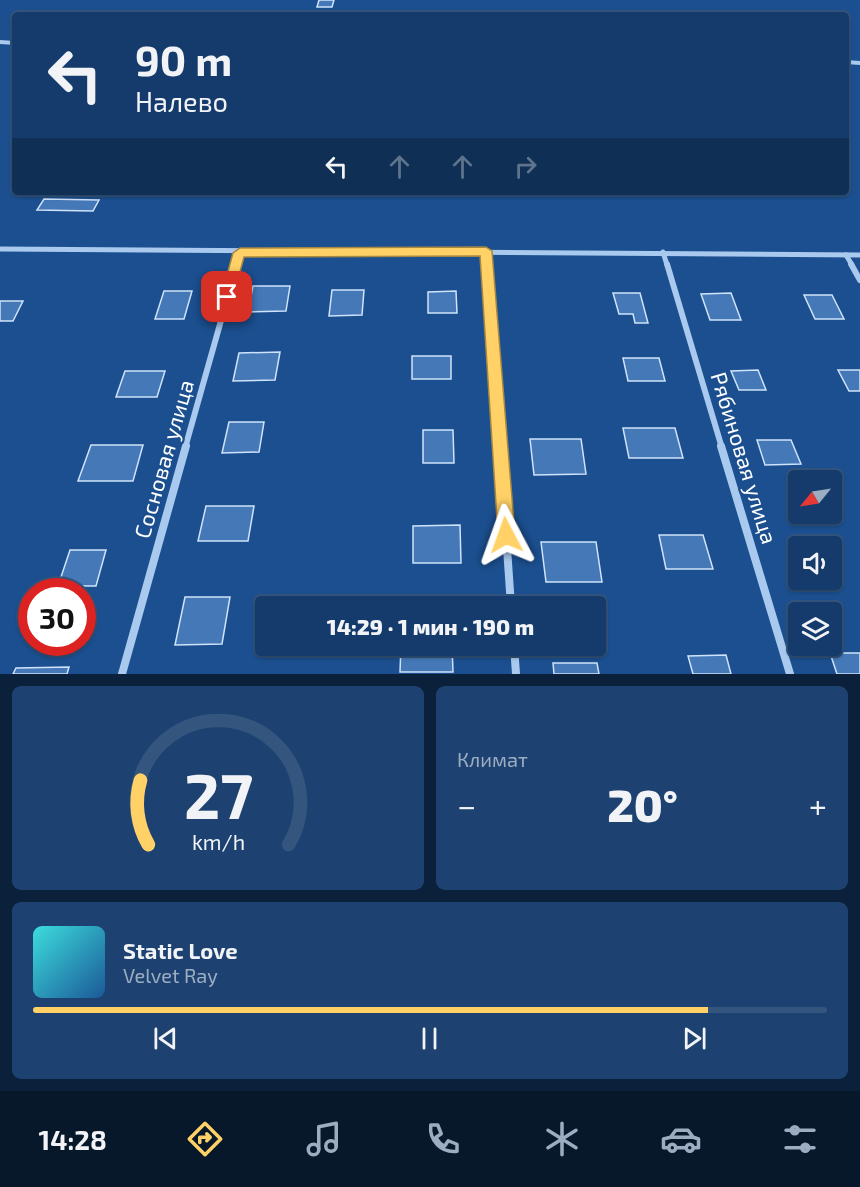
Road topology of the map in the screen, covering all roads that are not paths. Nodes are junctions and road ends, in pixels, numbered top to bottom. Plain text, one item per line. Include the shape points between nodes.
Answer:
1 (0, 249) edge
2 (486, 251) junction
3 (663, 252) junction
4 (240, 253) junction
5 (846, 255) junction
6 (860, 255) edge
7 (860, 280) edge
8 (510, 596) edge
9 (515, 656) edge
10 (122, 674) edge
11 (516, 674) edge
12 (790, 674) edge

1 - 4 street
2 - 3 street
2 - 4 street
2 - 8 street
3 - 5 street
3 - 12 street, Рябиновая улица
4 - 10 street, Сосновая улица
5 - 6 street
5 - 7 street
9 - 11 street

